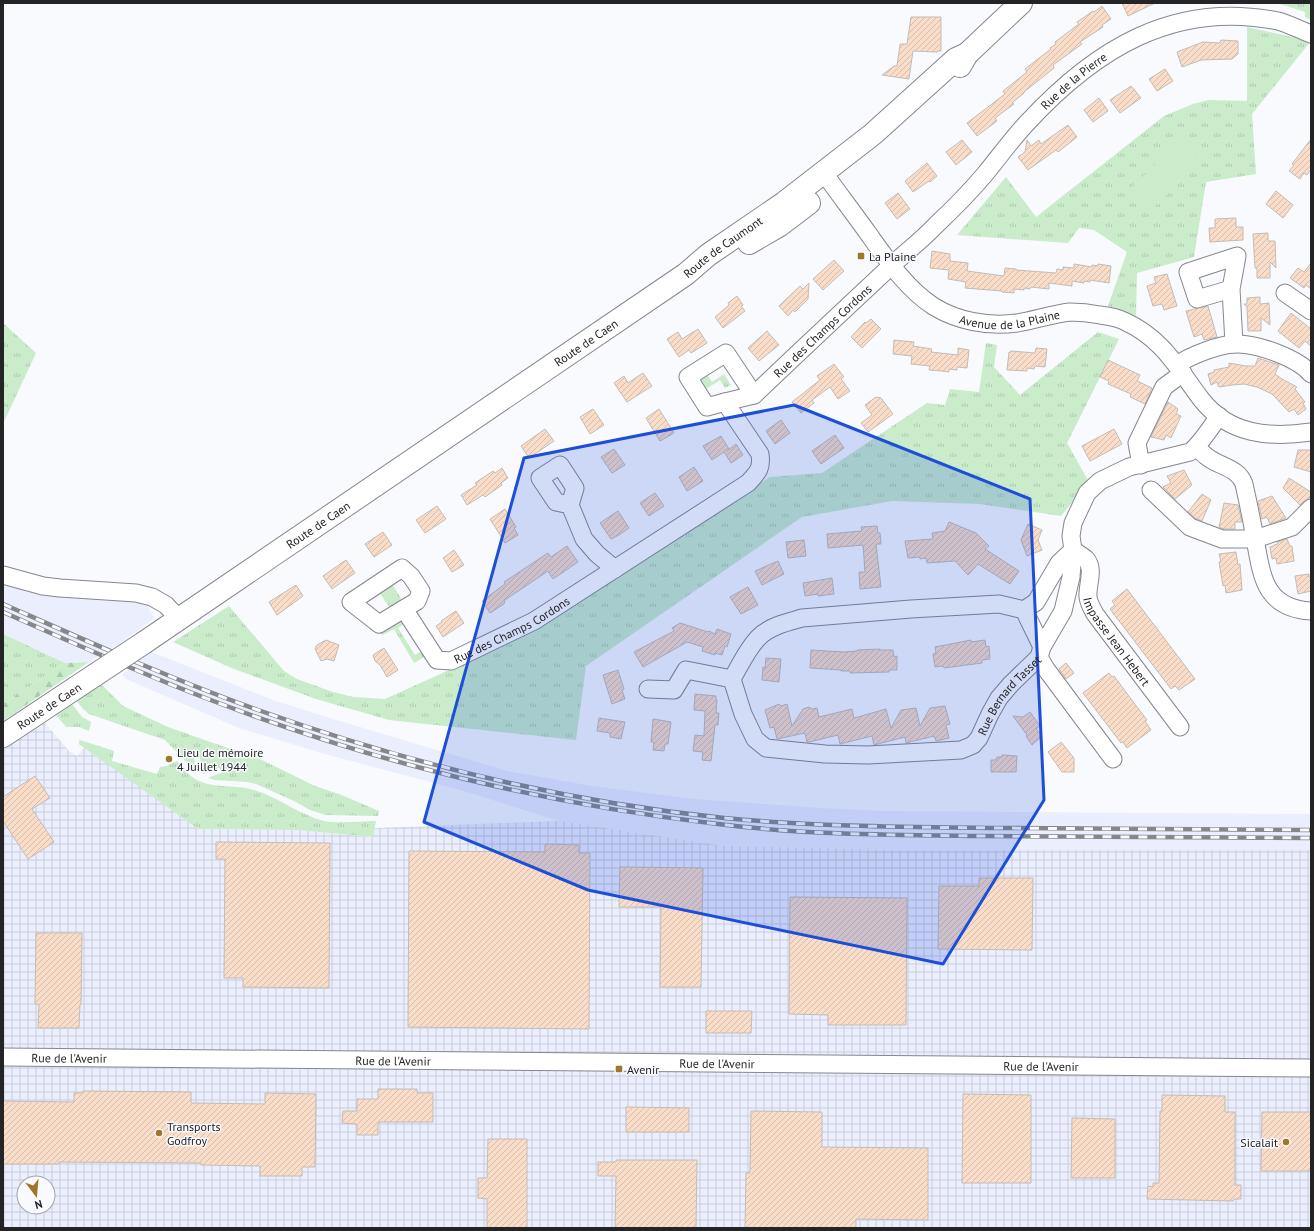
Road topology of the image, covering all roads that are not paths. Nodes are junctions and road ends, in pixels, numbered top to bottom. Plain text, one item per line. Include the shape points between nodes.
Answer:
1 (1021, 3) edge
2 (1311, 34) edge
3 (828, 179) junction
4 (891, 266) junction
5 (1231, 289) dead end
6 (1286, 292) dead end
7 (1311, 311) edge
8 (631, 312) joint
9 (1234, 344) junction
10 (1180, 369) junction
11 (1310, 372) edge
12 (754, 395) junction
13 (725, 402) junction
14 (1219, 416) junction
15 (1311, 432) edge
16 (1197, 448) junction
17 (1141, 465) junction
18 (1151, 490) dead end
19 (570, 505) dead end
20 (1311, 508) edge
21 (1255, 539) junction
22 (1073, 550) junction
23 (615, 569) junction
24 (3, 575) edge
25 (404, 609) dead end
26 (1024, 610) junction
27 (1311, 611) edge
28 (179, 619) junction
29 (1040, 652) junction
30 (732, 679) junction
31 (648, 689) dead end
32 (1180, 728) dead end
33 (3, 736) edge
34 (1113, 759) dead end
35 (3, 1057) edge
36 (1311, 1068) edge

1 - 3 main road, Route de Caumont via 873,134
2 - 4 street, Rue de la Pierre via 1279,21 1242,14 1199,15 1139,33 1070,80 944,217
3 - 4 street, Avenue de la Plaine
3 - 8 main road, Route de Caumont via 784,203
4 - 10 street, Avenue de la Plaine via 932,305 967,320 988,324 1016,323 1069,312 1083,312 1123,320 1154,339
4 - 12 street, Rue des Champs Cordons
5 - 9 street
6 - 7 street
8 - 28 main road, Route de Caen
9 - 10 street via 1207,350 1184,360
9 - 11 street via 1268,349 1290,358
10 - 14 street, Avenue de la Plaine via 1202,400
10 - 17 street via 1164,387 1137,443
12 - 13 street, Rue des Champs Cordons
12 - 13 street, Rue des Champs Cordons via 726,353 688,377 707,407
13 - 23 street, Rue des Champs Cordons via 760,454 762,464 758,472 748,483
14 - 15 street, Avenue de la Plaine via 1239,427 1260,434
14 - 16 street
16 - 17 street via 1178,456
16 - 21 street via 1207,457 1242,477
17 - 22 street via 1100,481 1087,493 1073,523
18 - 21 street via 1190,527 1222,539
19 - 23 street via 584,539
20 - 21 street via 1292,527
21 - 27 street via 1266,587 1281,602 1300,611
22 - 26 street via 1059,563 1036,602
22 - 29 street via 1071,577 1063,611
22 - 32 street, Impasse Jean Hebert via 1087,560 1090,567 1088,595 1095,614
23 - 25 street, Rue des Champs Cordons via 534,621 451,661 436,660
24 - 28 street via 43,586 136,593 152,597
26 - 29 street, Rue Bernard Tasset
26 - 30 street via 999,604 802,618 785,623 760,637
28 - 33 main road, Route de Caen, bridge
29 - 30 street, Rue Bernard Tasset via 999,698 979,738 961,750 868,755 766,748 755,739 743,714
29 - 34 street via 1046,668
30 - 31 street via 686,670 674,690
35 - 36 street, Rue de l'Avenir

